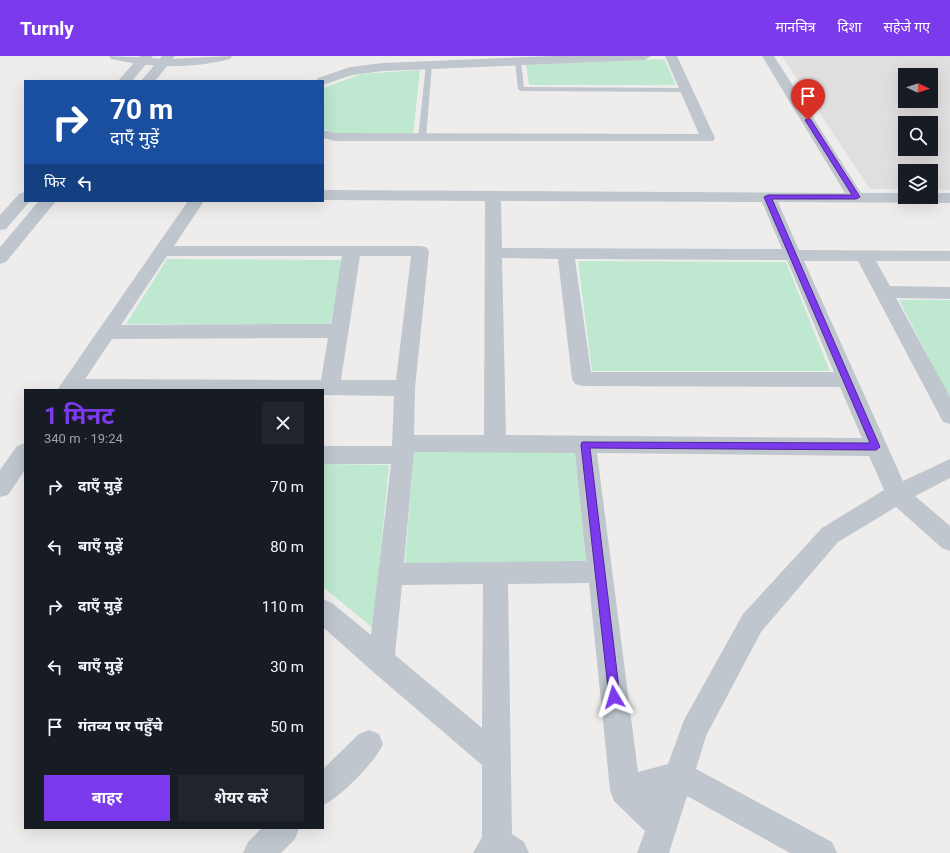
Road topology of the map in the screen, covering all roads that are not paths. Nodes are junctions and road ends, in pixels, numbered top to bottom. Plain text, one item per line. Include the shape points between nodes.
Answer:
1 (116, 56) edge
2 (226, 56) edge
3 (645, 56) edge
4 (671, 56) edge
5 (768, 56) edge
6 (145, 59) edge
7 (166, 59) edge
8 (518, 61) junction
9 (429, 65) junction
10 (126, 80) edge
11 (149, 80) edge
12 (324, 81) edge
13 (686, 90) junction
14 (324, 134) edge
15 (422, 138) junction
16 (324, 195) edge
17 (493, 196) junction
18 (768, 197) junction
19 (856, 197) junction
20 (24, 198) edge
21 (950, 198) edge
22 (47, 202) edge
23 (195, 202) edge
24 (0, 226) edge
25 (162, 251) junction
26 (352, 251) junction
27 (494, 253) junction
28 (566, 253) junction
29 (793, 254) junction
30 (864, 255) junction
31 (950, 256) edge
32 (0, 258) edge
33 (883, 292) junction
34 (950, 293) edge
35 (339, 331) junction
36 (106, 332) junction
37 (847, 380) junction
38 (330, 388) junction
39 (405, 388) junction
40 (68, 389) edge
41 (950, 416) edge
42 (495, 444) junction
43 (586, 445) junction
44 (876, 447) junction
45 (403, 449) junction
46 (24, 453) edge
47 (324, 455) edge
48 (950, 468) edge
49 (0, 488) edge
50 (897, 494) junction
51 (950, 541) edge
52 (600, 572) junction
53 (495, 573) junction
54 (390, 574) junction
55 (324, 612) edge
56 (381, 662) junction
57 (369, 744) dead end
58 (496, 759) junction
59 (679, 776) junction
60 (324, 789) edge
61 (625, 790) junction
62 (662, 827) junction
63 (283, 829) edge
64 (500, 849) edge
65 (259, 853) edge
66 (653, 853) edge
67 (821, 853) edge

1 - 6 street
2 - 7 street via 195,61
3 - 8 street
4 - 13 street
5 - 19 street
6 - 7 street
6 - 10 street
7 - 11 street
8 - 9 street
8 - 13 lane via 521,89
9 - 12 street via 350,71
9 - 15 lane
13 - 15 street via 708,138
14 - 15 street via 335,137
16 - 17 street
17 - 18 street
17 - 27 street
18 - 19 street
18 - 29 street
19 - 21 street
20 - 24 street
22 - 32 street
23 - 25 street
25 - 26 street
25 - 36 street
26 - 35 street
26 - 39 street via 420,251
27 - 28 street
27 - 42 street
28 - 29 street
28 - 37 street via 582,379
29 - 30 street
29 - 37 street
30 - 31 street
30 - 33 street
33 - 34 street
33 - 41 street
35 - 36 street
35 - 38 street
36 - 40 street
37 - 44 street
38 - 39 street
38 - 40 street
39 - 45 street
42 - 43 street
42 - 45 street
43 - 44 street
43 - 52 street
44 - 50 street
45 - 47 street
45 - 54 street
46 - 49 street
48 - 50 street
50 - 51 street
50 - 59 street via 830,535 752,624 694,730
52 - 53 street
52 - 61 street
53 - 54 street
53 - 58 street
54 - 56 street
55 - 56 street
56 - 58 street
57 - 60 street
58 - 64 street
59 - 61 street
59 - 62 street
59 - 67 street
61 - 62 street
62 - 66 street
63 - 65 street

